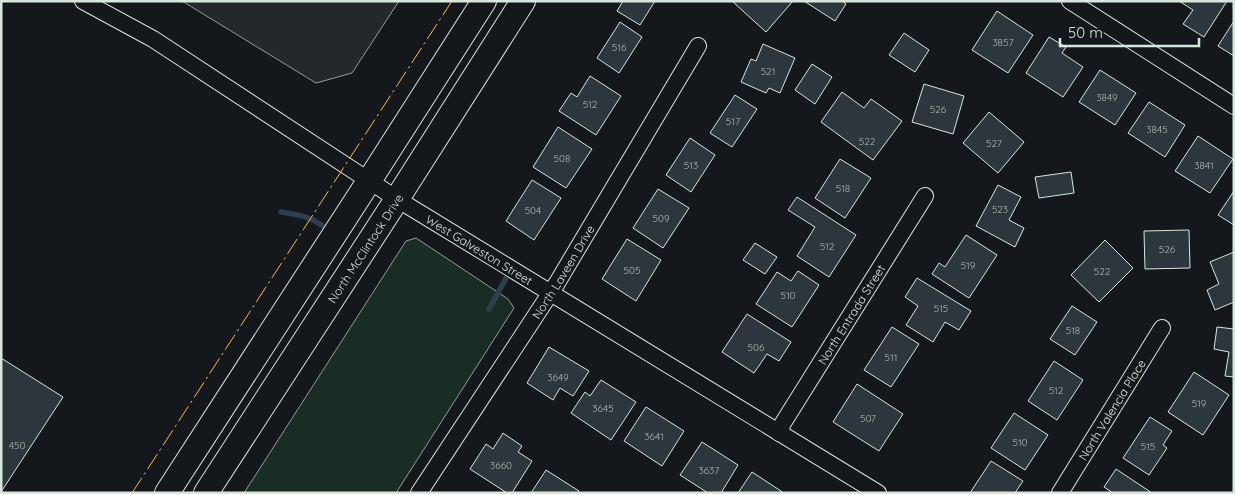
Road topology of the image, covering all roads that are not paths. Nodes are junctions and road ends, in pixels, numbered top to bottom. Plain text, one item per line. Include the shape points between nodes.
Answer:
1 (83, 1) edge
2 (484, 1) edge
3 (522, 1) edge
4 (1070, 1) edge
5 (698, 46) dead end
6 (1234, 106) edge
7 (370, 180) junction
8 (925, 196) dead end
9 (397, 199) junction
10 (550, 293) junction
11 (1162, 328) dead end
12 (779, 433) junction
13 (426, 490) edge
14 (167, 493) edge
15 (206, 493) edge
16 (878, 493) edge
17 (1060, 493) edge

1 - 7 street, West Galveston Street via 153,39
2 - 7 main road
3 - 9 main road, North McClintock Drive
4 - 6 street
5 - 10 street, North Laveen Drive
7 - 9 street, West Galveston Street
7 - 14 main road
8 - 12 street, North Entrada Street
9 - 10 street, West Galveston Street
9 - 15 main road, North McClintock Drive
10 - 12 street, West Galveston Street
10 - 13 street, North Laveen Drive
11 - 17 street, North Valencia Place
12 - 16 street, West Galveston Street

